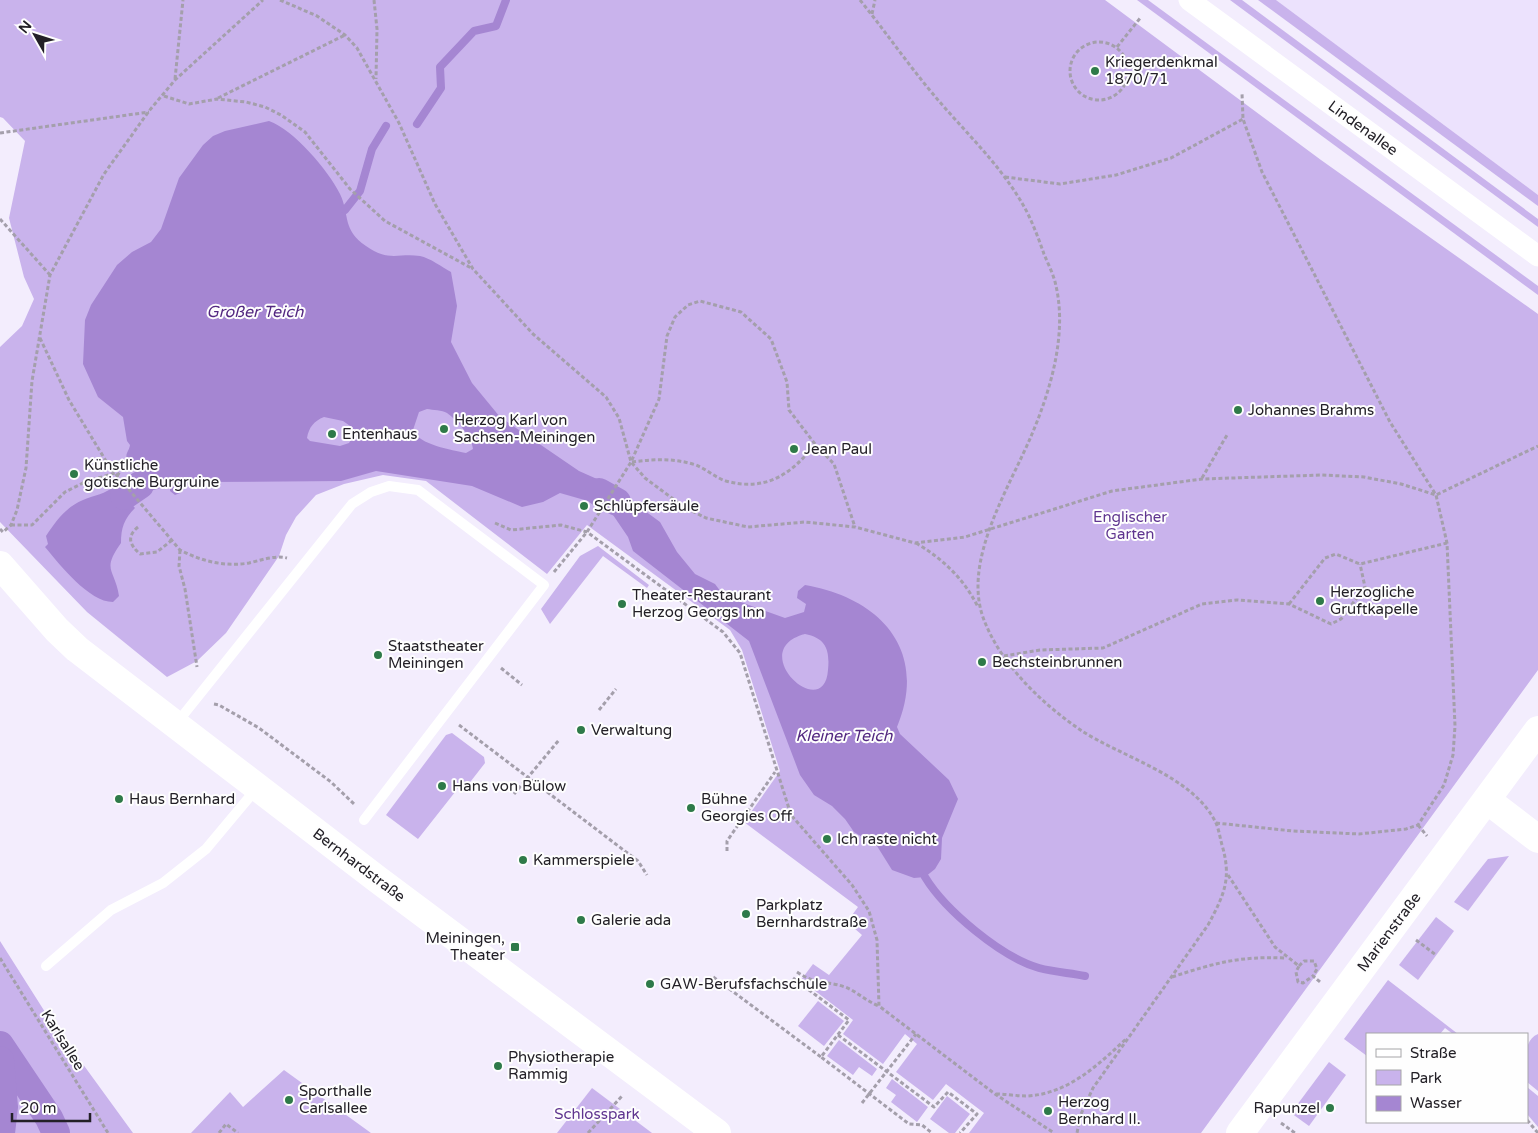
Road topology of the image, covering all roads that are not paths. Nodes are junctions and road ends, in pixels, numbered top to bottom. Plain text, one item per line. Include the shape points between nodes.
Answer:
1 (1189, 0) edge
2 (1538, 256) edge
3 (5, 581) edge
4 (183, 716) junction
5 (1538, 730) edge
6 (257, 788) junction
7 (1487, 800) junction
8 (364, 820) dead end
9 (1538, 839) edge
10 (46, 966) dead end
11 (717, 1133) edge
12 (1240, 1133) edge

1 - 2 street, Lindenallee
3 - 4 main road, Bernhardstraße via 72,644
4 - 6 main road, Bernhardstraße
4 - 8 lane via 352,504 389,486 418,490 544,585
5 - 7 main road, Marienstraße
6 - 10 lane via 206,849 163,883 111,910
6 - 11 main road, Bernhardstraße
7 - 9 main road
7 - 12 main road, Marienstraße

